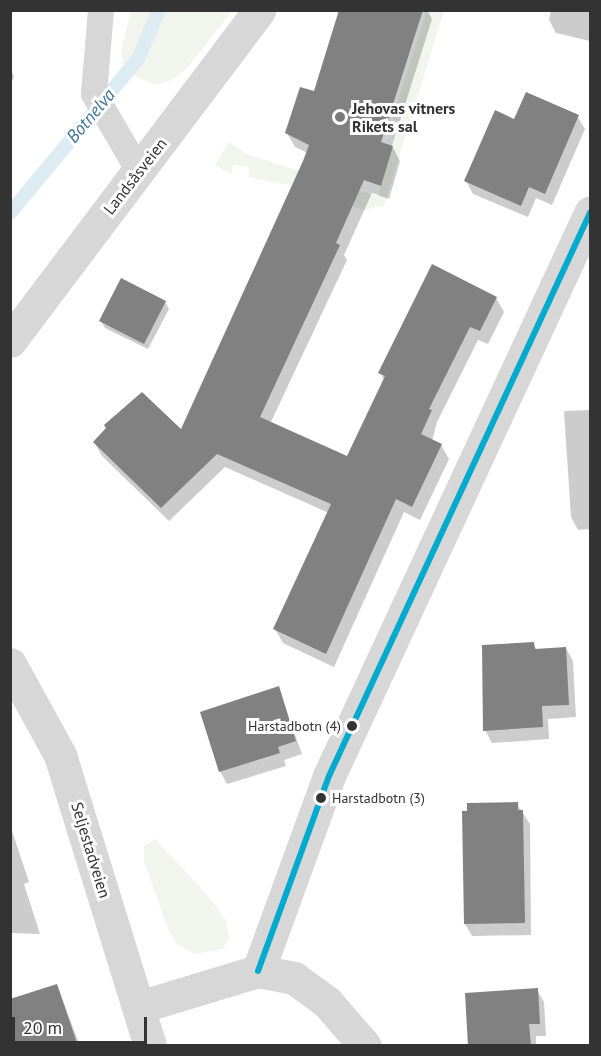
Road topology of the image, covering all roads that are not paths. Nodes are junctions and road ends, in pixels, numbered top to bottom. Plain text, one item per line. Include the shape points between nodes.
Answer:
1 (101, 10) edge
2 (259, 10) edge
3 (139, 171) junction
4 (591, 213) edge
5 (10, 341) edge
6 (10, 664) edge
7 (258, 971) junction
8 (139, 1007) junction
9 (150, 1046) edge
10 (365, 1046) edge

1 - 3 lane via 94,94
2 - 3 street, Landsåsveien
3 - 5 street, Landsåsveien
4 - 7 street via 329,776
6 - 8 street, Seljestadveien via 60,755
7 - 8 street
7 - 10 street via 294,978 327,1002
8 - 9 street, Seljestadveien

